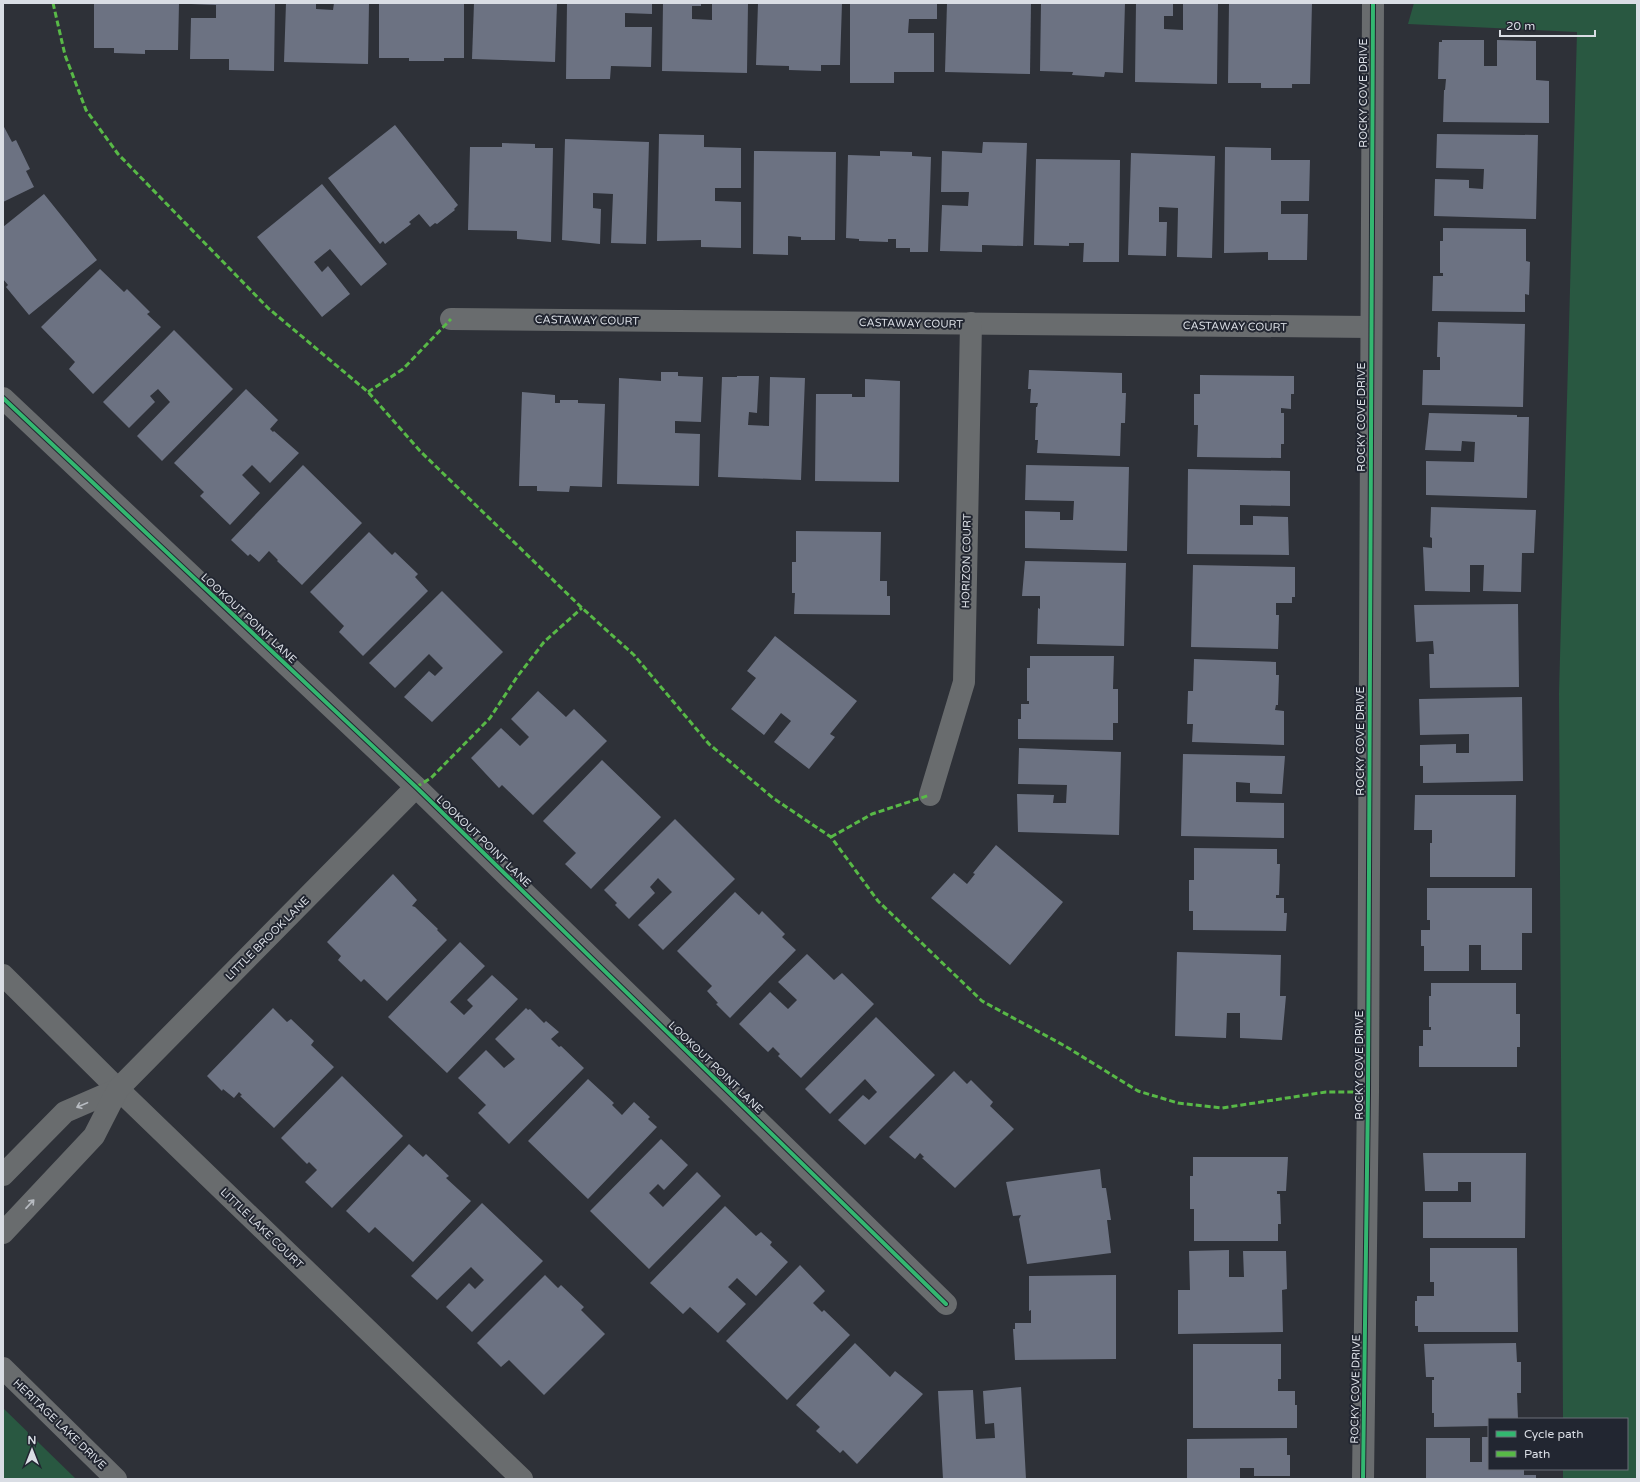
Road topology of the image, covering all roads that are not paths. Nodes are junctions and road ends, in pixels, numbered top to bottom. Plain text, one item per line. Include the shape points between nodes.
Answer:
1 (1373, 3) edge
2 (451, 318) dead end
3 (971, 323) junction
4 (1371, 328) junction
5 (3, 398) edge
6 (416, 787) junction
7 (930, 795) dead end
8 (3, 975) edge
9 (118, 1089) junction
10 (3, 1175) edge
11 (3, 1233) edge
12 (946, 1304) dead end
13 (3, 1368) edge
14 (116, 1479) edge
15 (522, 1479) edge
16 (1363, 1479) edge

1 - 4 street, ROCKY COVE DRIVE
2 - 3 street, CASTAWAY COURT
3 - 4 street, CASTAWAY COURT
3 - 7 street, HORIZON COURT via 964,682
4 - 16 street, ROCKY COVE DRIVE via 1368,1092
5 - 6 street, LOOKOUT POINT LANE
6 - 9 street, LITTLE BROOK LANE
6 - 12 street, LOOKOUT POINT LANE
8 - 9 street, LITTLE LAKE COURT
9 -> 10 street, LITTLE BROOK LANE via 65,1112
11 -> 9 street, LITTLE BROOK LANE via 94,1136
9 - 15 street, LITTLE LAKE COURT
13 - 14 street, HERITAGE LAKE DRIVE

